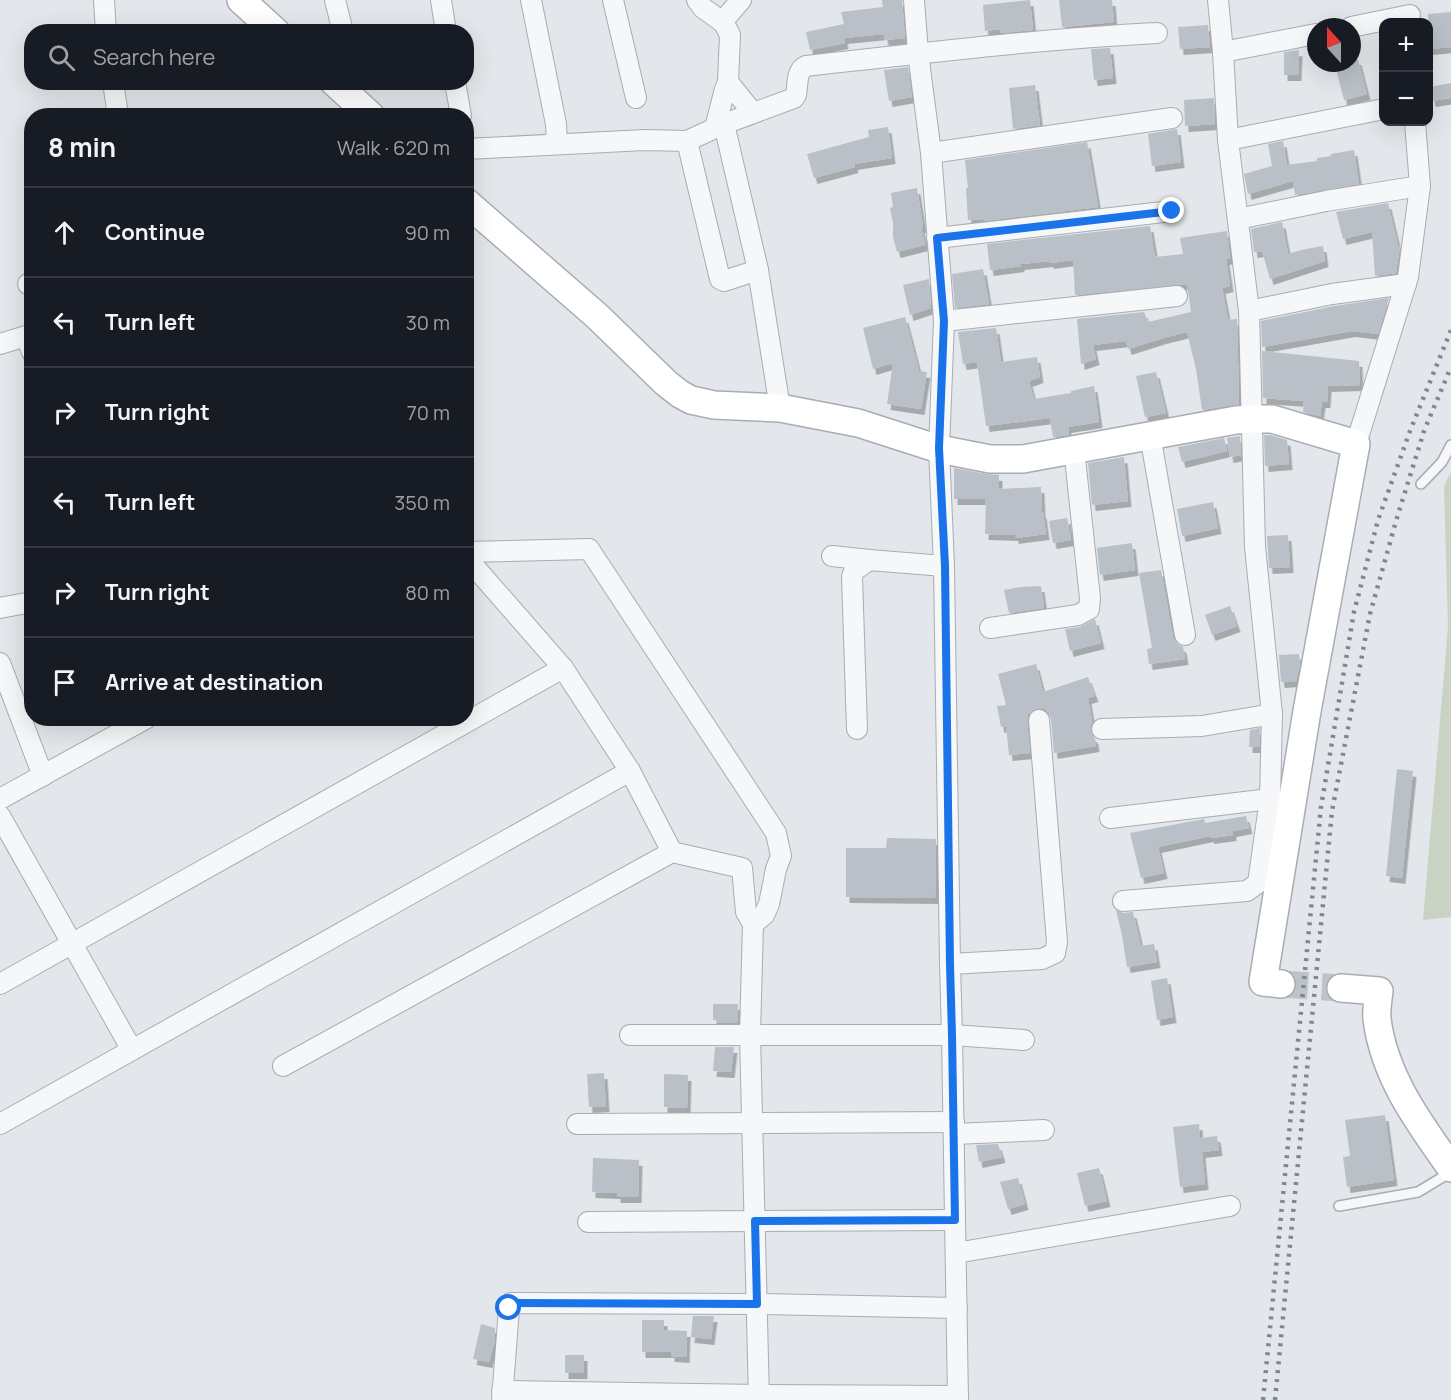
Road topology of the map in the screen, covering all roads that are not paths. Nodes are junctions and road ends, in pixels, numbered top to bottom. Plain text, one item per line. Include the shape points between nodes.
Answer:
1 (104, 0) edge
2 (240, 0) edge
3 (334, 0) edge
4 (441, 0) edge
5 (531, 0) edge
6 (613, 0) edge
7 (697, 0) edge
8 (741, 0) edge
9 (914, 0) edge
10 (1218, 0) edge
11 (1410, 13) edge
12 (722, 22) junction
13 (106, 24) edge
14 (267, 24) edge
15 (341, 24) edge
16 (445, 24) edge
17 (1361, 25) edge
18 (1157, 33) dead end
19 (1307, 36) edge
20 (1223, 52) junction
21 (918, 53) junction
22 (729, 82) junction
23 (114, 90) edge
24 (456, 90) edge
25 (636, 98) dead end
26 (116, 108) edge
27 (459, 108) edge
28 (1379, 110) edge
29 (753, 113) junction
30 (1172, 118) dead end
31 (719, 126) junction
32 (1416, 126) edge
33 (1228, 140) junction
34 (687, 141) junction
35 (558, 144) junction
36 (474, 149) edge
37 (931, 153) junction
38 (1420, 186) junction
39 (474, 209) edge
40 (1172, 211) dead end
41 (1238, 219) junction
42 (937, 238) junction
43 (758, 270) junction
44 (1406, 285) junction
45 (1177, 296) dead end
46 (1248, 311) junction
47 (944, 321) junction
48 (24, 337) edge
49 (0, 344) edge
50 (780, 408) junction
51 (1252, 418) junction
52 (1150, 435) junction
53 (1356, 444) junction
54 (1451, 445) edge
55 (939, 448) junction
56 (1074, 449) junction
57 (1421, 484) dead end
58 (474, 552) edge
59 (832, 556) dead end
60 (869, 560) junction
61 (474, 566) edge
62 (945, 566) junction
63 (24, 604) edge
64 (0, 608) edge
65 (990, 628) dead end
66 (1185, 635) dead end
67 (0, 663) edge
68 (563, 668) junction
69 (1272, 714) junction
70 (474, 718) edge
71 (1039, 720) dead end
72 (133, 726) edge
73 (460, 726) edge
74 (857, 729) dead end
75 (1102, 729) dead end
76 (630, 771) junction
77 (43, 776) junction
78 (1270, 799) junction
79 (0, 800) edge
80 (0, 816) edge
81 (1110, 818) dead end
82 (672, 852) junction
83 (742, 868) junction
84 (776, 869) junction
85 (1123, 901) dead end
86 (753, 924) junction
87 (72, 944) junction
88 (950, 964) junction
89 (0, 984) edge
90 (1281, 984) tunnel mouth
91 (1341, 988) tunnel mouth
92 (630, 1035) dead end
93 (750, 1035) junction
94 (952, 1035) junction
95 (1024, 1040) dead end
96 (132, 1050) junction
97 (283, 1066) dead end
98 (753, 1123) junction
99 (0, 1124) edge
100 (577, 1124) dead end
101 (954, 1128) junction
102 (1044, 1130) dead end
103 (1451, 1170) edge
104 (1230, 1206) dead end
105 (1339, 1206) dead end
106 (955, 1220) junction
107 (755, 1221) junction
108 (588, 1222) dead end
109 (956, 1253) junction
110 (757, 1304) junction
111 (957, 1308) junction
112 (502, 1395) edge
113 (759, 1397) edge
114 (958, 1398) edge

1 - 13 street
2 - 14 street
3 - 15 street
4 - 16 street
5 - 35 street
6 - 25 street
7 - 12 street
8 - 12 street
9 - 21 street
10 - 20 street
11 - 17 street
12 - 22 street via 730,35
18 - 21 street
19 - 20 street
20 - 33 street
21 - 29 street via 802,67 794,98
21 - 37 street
22 - 29 street
22 - 31 street via 724,89
23 - 26 street
24 - 27 street
28 - 33 street
29 - 31 street
30 - 37 street
31 - 34 street
31 - 43 street
32 - 38 street
33 - 41 street
34 - 35 street
34 - 43 street via 720,279
35 - 36 street
37 - 42 street
38 - 41 street
38 - 44 street
39 - 50 street via 680,394 714,405
40 - 42 street
41 - 46 street
42 - 47 street
43 - 50 street
44 - 46 street via 1332,294
44 - 53 street
45 - 47 street
46 - 51 street
47 - 55 street
48 - 49 street
50 - 55 street via 858,423
51 - 52 street
51 - 53 street via 1272,419
51 - 69 street via 1255,547
52 - 56 street
52 - 66 street
53 - 90 street via 1263,982
54 - 57 lane via 1442,462
55 - 56 street via 1008,460
55 - 62 street
56 - 65 street via 1089,609 1078,615
58 - 84 street via 589,549 776,833 781,856
59 - 60 street
60 - 62 street
60 - 74 street via 852,577
61 - 68 street
62 - 88 street
63 - 64 street
67 - 77 street
68 - 70 street
68 - 76 street
69 - 75 street via 1202,726
69 - 78 street
71 - 88 street via 1055,953 1042,959
72 - 77 street
73 - 87 street
76 - 82 street
76 - 96 street
77 - 79 street
78 - 81 street
78 - 85 street via 1258,883 1246,891
80 - 87 street
82 - 83 street
82 - 97 street
83 - 84 street
83 - 86 street via 746,912
84 - 86 street via 769,904
86 - 93 street
87 - 89 street
87 - 96 street
88 - 94 street
91 - 103 street via 1379,991 1377,1017 1383,1053 1413,1113
92 - 93 street
93 - 94 street
93 - 98 street
94 - 95 street
94 - 101 street
96 - 99 street
98 - 100 street
98 - 101 street
98 - 107 street
101 - 102 street
101 - 106 street
103 - 105 lane via 1418,1192
104 - 109 street
106 - 107 street
106 - 109 street
107 - 108 street
107 - 110 street
109 - 111 street
110 - 111 street
110 - 112 street via 511,1303
110 - 113 street
111 - 114 street
112 - 113 street
113 - 114 street

